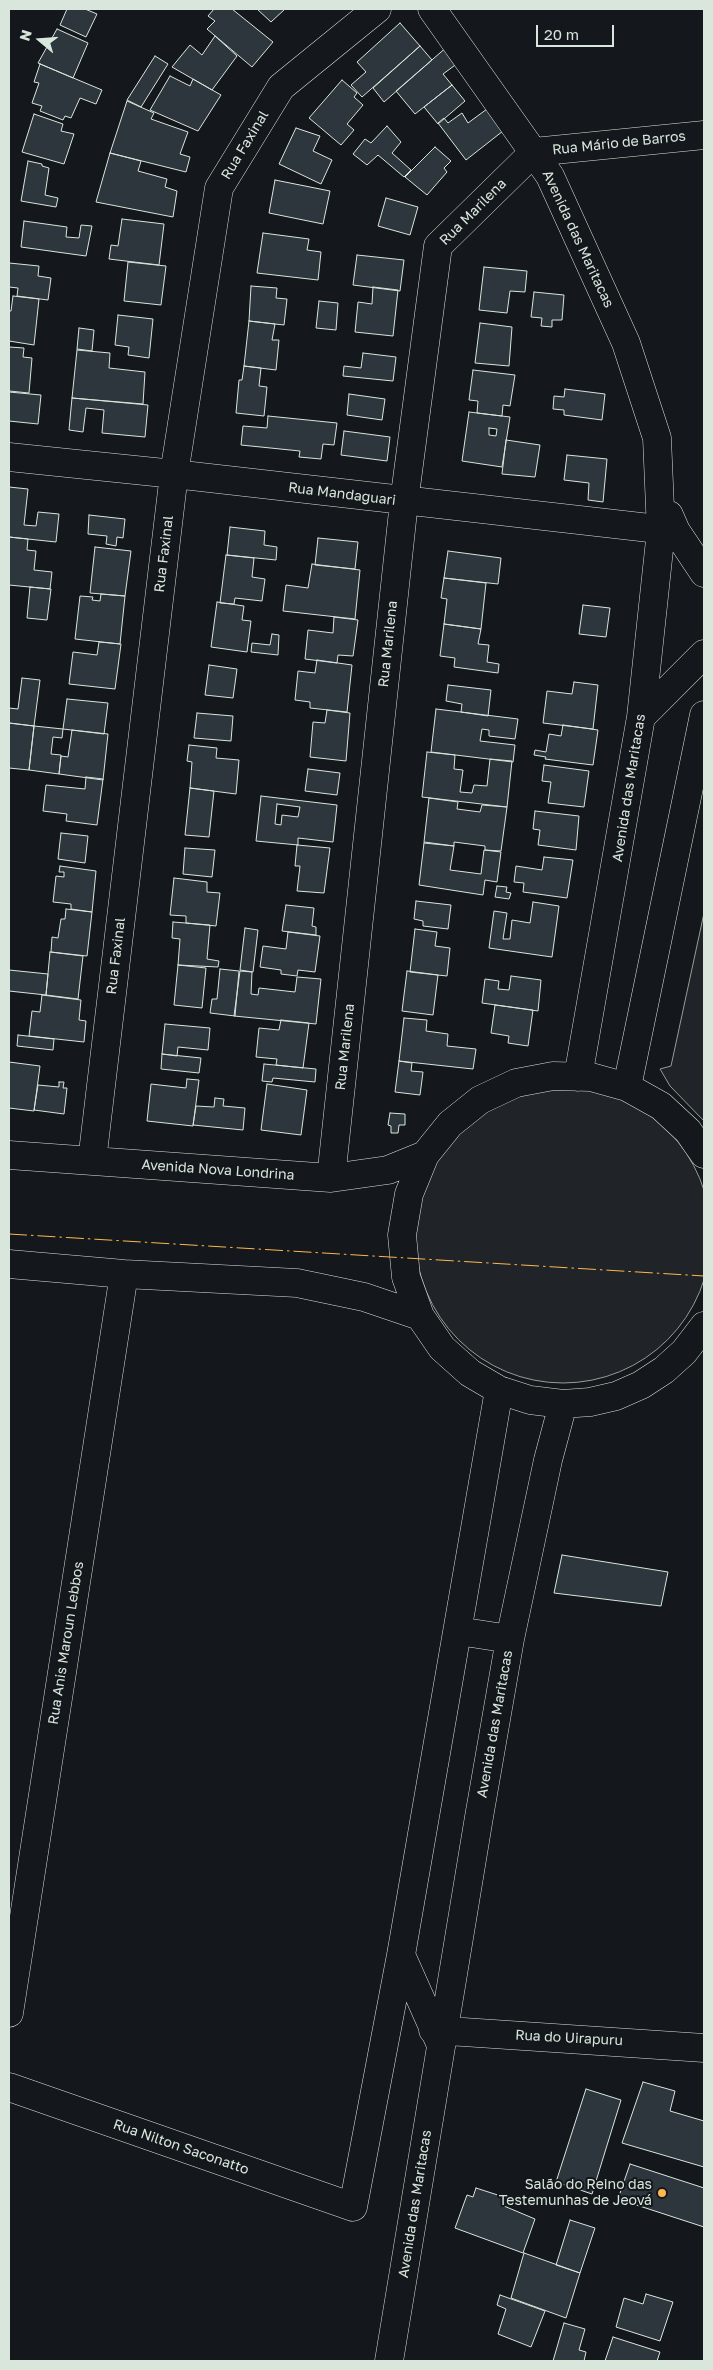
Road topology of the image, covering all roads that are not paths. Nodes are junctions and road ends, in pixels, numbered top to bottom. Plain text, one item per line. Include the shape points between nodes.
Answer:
1 (377, 9) edge
2 (432, 9) edge
3 (704, 135) edge
4 (534, 152) junction
5 (9, 457) edge
6 (174, 474) junction
7 (404, 502) junction
8 (668, 531) junction
9 (704, 573) edge
10 (704, 654) edge
11 (704, 715) edge
12 (642, 717) junction
13 (578, 1077) junction
14 (628, 1088) junction
15 (704, 1154) edge
16 (9, 1155) edge
17 (425, 1156) junction
18 (92, 1161) junction
19 (331, 1178) junction
20 (9, 1264) edge
21 (124, 1274) junction
22 (420, 1316) junction
23 (704, 1326) edge
24 (499, 1390) junction
25 (563, 1404) junction
26 (458, 1632) junction
27 (510, 1640) junction
28 (401, 1956) junction
29 (9, 2013) edge
30 (439, 2036) junction
31 (704, 2048) edge
32 (9, 2087) edge
33 (389, 2361) edge

1 - 6 street, Rua Faxinal via 281,87 219,188
2 - 4 street, Avenida das Maritacas
3 - 4 street, Rua Mário de Barros
4 - 7 street, Rua Marilena via 438,246
4 - 8 street, Avenida das Maritacas via 550,176 626,343 657,438 660,496
5 - 6 street, Rua Mandaguari
6 - 7 street, Rua Mandaguari
6 - 18 street, Rua Faxinal
7 - 8 street, Rua Mandaguari
7 - 19 street, Rua Marilena
8 - 9 street
8 - 12 street, Avenida das Maritacas
10 - 12 street
11 - 14 street
12 - 13 street, Avenida das Maritacas
13 - 14 street via 591,1077
13 - 17 street via 553,1076 516,1084 480,1100 450,1124
14 - 15 street via 660,1106 688,1131
16 - 18 street, Avenida Nova Londrina
17 - 19 street, Avenida Nova Londrina via 388,1170
17 - 22 street via 409,1194 402,1235 406,1277
18 - 19 street, Avenida Nova Londrina
20 - 21 street
21 - 22 street via 297,1283 364,1297
21 - 29 street, Rua Anis Maroun Lebbos
22 - 24 street via 442,1348 470,1373
23 - 25 street via 684,1352 641,1385 616,1396
24 - 25 street via 530,1400
24 - 26 street
25 - 27 street, Avenida das Maritacas
26 - 27 street
26 - 28 street
27 - 30 street, Avenida das Maritacas
28 - 30 street
28 - 32 street, Rua Nilton Saconatto via 353,2207
30 - 31 street, Rua do Uirapuru
30 - 33 street, Avenida das Maritacas

